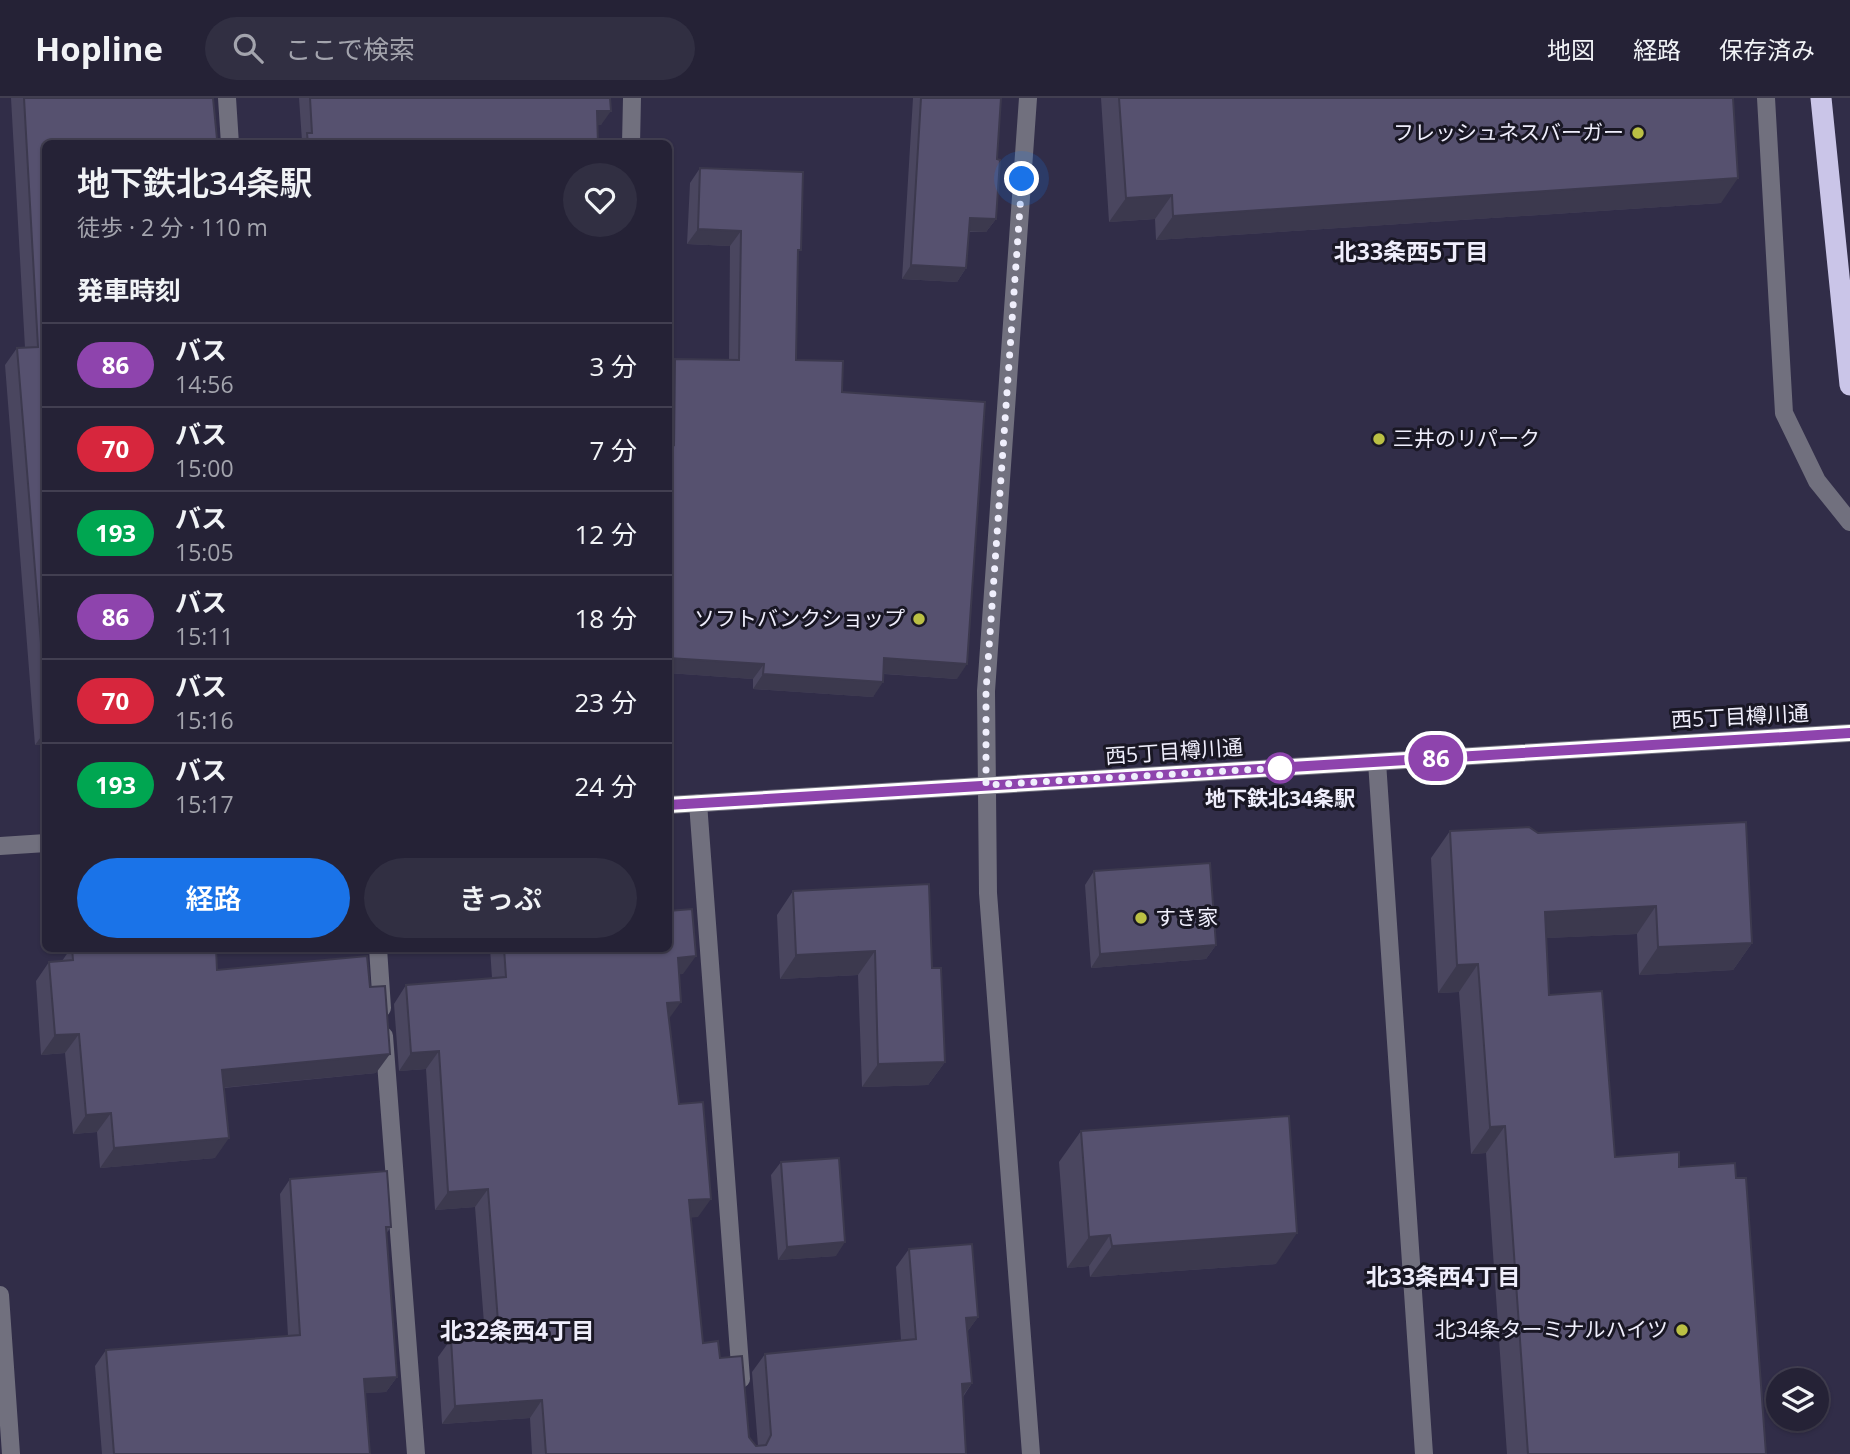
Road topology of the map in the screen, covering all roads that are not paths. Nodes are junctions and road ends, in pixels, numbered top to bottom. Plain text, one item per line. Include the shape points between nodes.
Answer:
1 (227, 98) edge
2 (632, 98) edge
3 (1028, 98) edge
4 (1766, 98) edge
5 (1821, 98) edge
6 (230, 140) edge
7 (631, 140) edge
8 (1850, 386) edge
9 (1850, 522) edge
10 (1850, 733) edge
11 (1377, 762) junction
12 (986, 785) junction
13 (698, 803) junction
14 (672, 805) edge
15 (42, 843) edge
16 (0, 846) edge
17 (378, 952) edge
18 (0, 1295) edge
19 (3, 1369) edge
20 (743, 1398) edge
21 (11, 1454) edge
22 (416, 1454) edge
23 (1031, 1454) edge
24 (1424, 1454) edge

1 - 6 street
2 - 7 street
3 - 12 street via 986,691
4 - 9 street via 1784,413 1817,481
5 - 8 highway
10 - 11 street, 西5丁目樽川通
11 - 12 street, 西5丁目樽川通
11 - 24 street
12 - 13 street, 西5丁目樽川通
12 - 23 street via 988,893
13 - 14 street, 西5丁目樽川通
13 - 20 street
15 - 16 street
17 - 22 street
18 - 19 street
19 - 21 street

